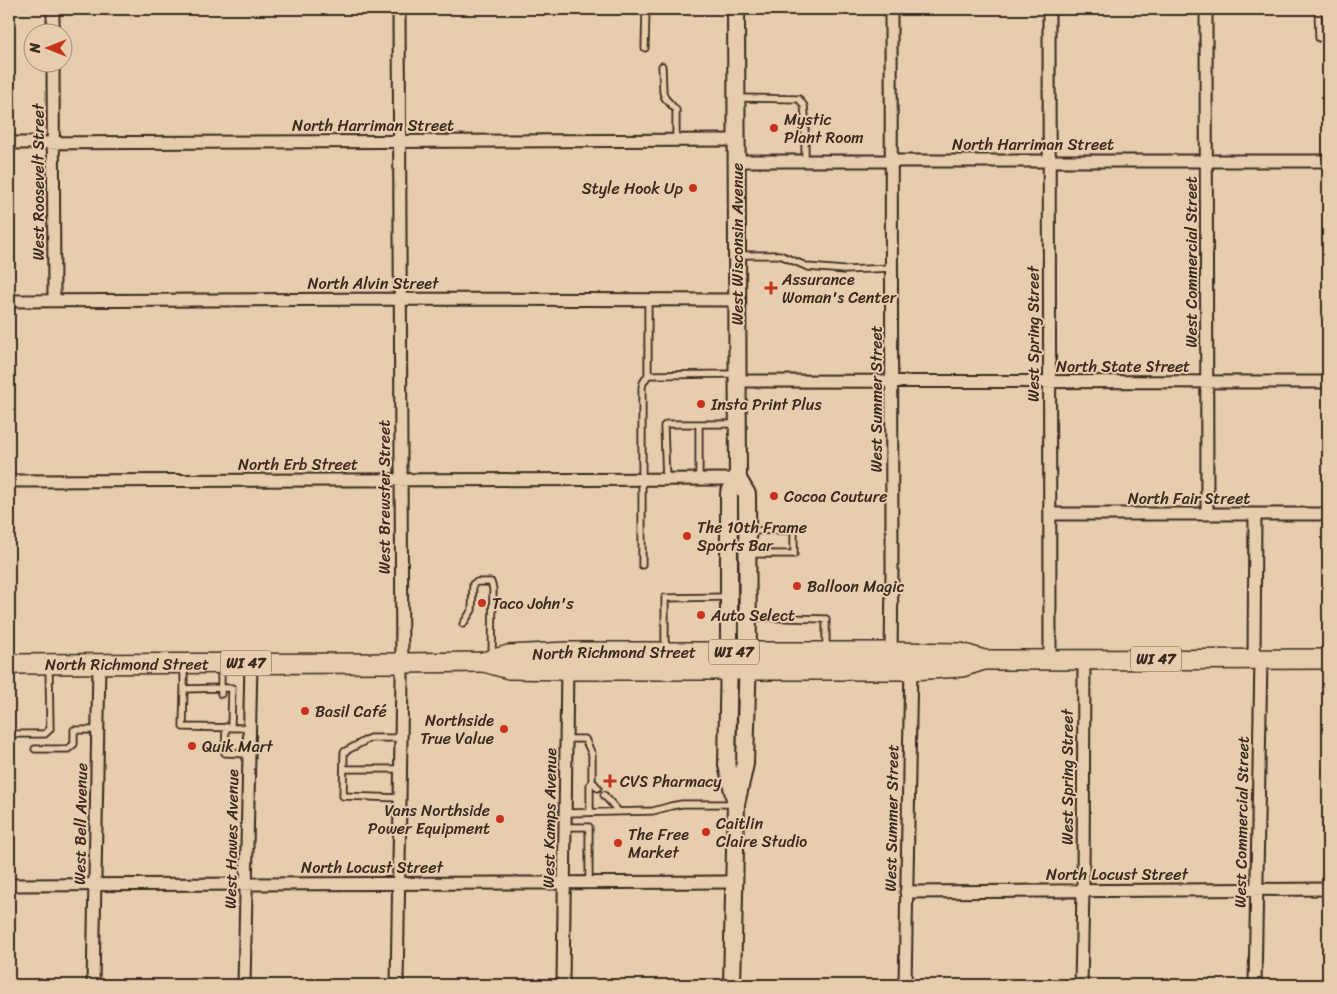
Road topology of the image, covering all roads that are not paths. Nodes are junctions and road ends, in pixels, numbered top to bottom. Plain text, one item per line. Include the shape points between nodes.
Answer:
1 (53, 9) edge
2 (399, 9) edge
3 (646, 9) edge
4 (736, 9) edge
5 (892, 9) edge
6 (1049, 9) edge
7 (1206, 9) edge
8 (1318, 9) edge
9 (53, 22) edge
10 (1319, 38) dead end
11 (645, 48) dead end
12 (662, 66) dead end
13 (53, 72) edge
14 (736, 98) junction
15 (676, 140) junction
16 (737, 140) junction
17 (399, 141) junction
18 (9, 143) edge
19 (54, 143) junction
20 (892, 160) junction
21 (1050, 160) junction
22 (1328, 160) edge
23 (737, 161) junction
24 (805, 161) junction
25 (1207, 161) junction
26 (737, 255) junction
27 (892, 268) junction
28 (400, 299) junction
29 (648, 300) junction
30 (737, 300) junction
31 (9, 301) edge
32 (54, 301) junction
33 (648, 375) junction
34 (737, 378) junction
35 (892, 382) junction
36 (1049, 382) junction
37 (1207, 382) junction
38 (1328, 382) edge
39 (699, 424) junction
40 (738, 424) junction
41 (738, 479) junction
42 (400, 480) junction
43 (642, 480) junction
44 (666, 480) junction
45 (699, 480) junction
46 (9, 481) edge
47 (1050, 514) junction
48 (1207, 514) junction
49 (1254, 514) junction
50 (1328, 514) edge
51 (747, 531) junction
52 (747, 554) junction
53 (642, 565) dead end
54 (729, 597) junction
55 (748, 617) junction
56 (463, 624) dead end
57 (567, 652) junction
58 (665, 652) junction
59 (826, 652) junction
60 (1050, 659) junction
61 (1084, 659) junction
62 (1258, 659) junction
63 (1328, 659) edge
64 (738, 661) junction
65 (891, 661) junction
66 (911, 661) junction
67 (489, 662) junction
68 (221, 663) junction
69 (251, 663) junction
70 (9, 664) edge
71 (49, 664) junction
72 (99, 664) junction
73 (184, 664) junction
74 (402, 664) junction
75 (568, 670) junction
76 (184, 689) junction
77 (221, 691) junction
78 (225, 726) junction
79 (250, 728) junction
80 (98, 730) junction
81 (9, 734) edge
82 (401, 738) junction
83 (566, 739) junction
84 (34, 748) dead end
85 (249, 754) junction
86 (344, 769) junction
87 (401, 769) junction
88 (592, 780) junction
89 (598, 788) dead end
90 (604, 795) dead end
91 (401, 798) junction
92 (736, 804) junction
93 (590, 812) junction
94 (619, 812) junction
95 (566, 813) junction
96 (565, 827) junction
97 (734, 882) junction
98 (565, 883) junction
99 (589, 883) junction
100 (9, 884) edge
101 (95, 884) junction
102 (247, 884) junction
103 (399, 884) junction
104 (1256, 889) junction
105 (1328, 889) edge
106 (1083, 890) junction
107 (906, 892) junction
108 (93, 985) edge
109 (244, 985) edge
110 (397, 985) edge
111 (563, 985) edge
112 (732, 985) edge
113 (905, 985) edge
114 (1080, 985) edge
115 (1255, 985) edge

1 - 9 street
2 - 17 street, West Brewster Street
3 - 11 lane
4 - 14 main road, West Wisconsin Avenue
5 - 20 street, West Summer Street
6 - 21 street, West Spring Street
7 - 25 street, West Commercial Street
8 - 10 lane
12 - 15 lane via 662,92 676,110
13 - 19 street, West Roosevelt Street
14 - 16 main road, West Wisconsin Avenue
14 - 24 lane via 799,99 805,115
15 - 16 street, North Harriman Street
15 - 17 street, North Harriman Street
16 - 23 main road, West Wisconsin Avenue
17 - 19 street, North Harriman Street
17 - 28 street, West Brewster Street
18 - 19 street, North Harriman Street
19 - 32 street, West Roosevelt Street
20 - 21 street, North Harriman Street
20 - 24 street, North Harriman Street
20 - 27 street, West Summer Street
21 - 25 street, North Harriman Street
21 - 36 street, West Spring Street
22 - 25 street, North Harriman Street
23 - 24 street, North Harriman Street
23 - 26 main road, West Wisconsin Avenue
25 - 37 street, West Commercial Street
26 - 27 lane via 780,255 808,267 844,270
26 - 30 main road, West Wisconsin Avenue
27 - 35 street, West Summer Street
28 - 29 street, North Alvin Street
28 - 32 street, North Alvin Street
28 - 42 street, West Brewster Street
29 - 30 street, North Alvin Street
29 - 33 lane
30 - 34 main road, West Wisconsin Avenue
31 - 32 street, North Alvin Street
33 - 34 lane
33 - 43 lane via 643,383
34 - 35 street, North State Street
34 - 40 main road, West Wisconsin Avenue
35 - 36 street, North State Street
35 - 65 street, West Summer Street
36 - 37 street, North State Street
36 - 47 street, West Spring Street
37 - 38 street, North State Street
37 - 48 street, West Commercial Street
39 - 40 lane
39 - 44 lane via 664,426
39 - 45 lane
40 - 41 main road, West Wisconsin Avenue
41 - 45 street, North Erb Street
41 - 51 main road, West Wisconsin Avenue via 747,494
41 - 54 main road, West Wisconsin Avenue via 728,493
42 - 43 street, North Erb Street
42 - 46 street, North Erb Street
42 - 74 street, West Brewster Street
43 - 44 street, North Erb Street
43 - 53 lane
44 - 45 street, North Erb Street
47 - 48 street, North Fair Street
47 - 60 street, West Spring Street
48 - 49 street, North Fair Street
49 - 50 street, North Fair Street
49 - 62 street, West Commercial Street
51 - 52 main road, West Wisconsin Avenue
51 - 52 lane via 794,530 794,554
52 - 55 main road, West Wisconsin Avenue
54 - 58 lane via 665,598
54 - 64 main road, West Wisconsin Avenue
55 - 59 lane via 826,619
55 - 64 main road, West Wisconsin Avenue
56 - 67 lane via 472,610 473,584 490,582 493,589
57 - 58 main road, North Richmond Street / WI 47
57 - 67 main road, North Richmond Street / WI 47 via 510,655
57 - 75 street, West Kamps Avenue
58 - 64 main road, North Richmond Street / WI 47
59 - 64 main road, North Richmond Street / WI 47
59 - 65 main road, North Richmond Street / WI 47
60 - 61 main road, North Richmond Street / WI 47
60 - 66 main road, North Richmond Street / WI 47 via 984,660 962,668
61 - 62 main road, North Richmond Street / WI 47
61 - 106 street, West Spring Street
62 - 63 main road, North Richmond Street / WI 47
62 - 104 street, West Commercial Street
64 - 65 main road, North Richmond Street / WI 47
64 - 75 main road, North Richmond Street / WI 47
64 - 92 main road, West Wisconsin Avenue via 727,765
65 - 66 main road, North Richmond Street / WI 47
66 - 107 street, West Summer Street
67 - 74 main road, North Richmond Street / WI 47
67 - 75 main road, North Richmond Street / WI 47 via 509,669
68 - 69 main road, North Richmond Street / WI 47
68 - 73 main road, North Richmond Street / WI 47
68 - 77 lane
69 - 74 main road, North Richmond Street / WI 47
69 - 79 street, West Hawes Avenue
70 - 71 main road, North Richmond Street / WI 47
71 - 72 main road, North Richmond Street / WI 47
71 - 81 lane via 50,729 45,734
72 - 73 main road, North Richmond Street / WI 47
72 - 80 street, West Bell Avenue
73 - 76 lane
74 - 82 street, West Brewster Street
75 - 83 street, West Kamps Avenue
76 - 77 lane
76 - 78 lane via 183,727 192,724
77 - 78 lane via 232,688
78 - 79 lane
78 - 85 lane via 225,754
79 - 85 street, West Hawes Avenue
80 - 84 lane via 74,730 74,744 68,749
80 - 101 street, West Bell Avenue
82 - 86 lane via 370,738 344,752
82 - 87 street, West Brewster Street
83 - 88 lane via 585,739 592,754
83 - 95 street, West Kamps Avenue
85 - 102 street, West Hawes Avenue
86 - 87 lane
86 - 91 lane via 343,796
87 - 91 street, West Brewster Street
88 - 89 lane
88 - 93 lane
90 - 94 lane
91 - 103 street, West Brewster Street
92 - 94 lane via 682,804 653,811
92 - 97 main road, West Wisconsin Avenue
93 - 94 lane
93 - 95 lane
95 - 96 street, West Kamps Avenue
96 - 98 street, West Kamps Avenue
96 - 99 lane via 589,827
97 - 99 street, North Locust Street
97 - 112 main road, West Wisconsin Avenue
98 - 99 street, North Locust Street
98 - 103 street, North Locust Street
98 - 111 street, West Kamps Avenue
100 - 101 street, North Locust Street
101 - 102 street, North Locust Street
101 - 108 street, West Bell Avenue
102 - 103 street, North Locust Street
102 - 109 street, West Hawes Avenue
103 - 110 street, West Brewster Street
104 - 105 street, North Locust Street
104 - 106 street, North Locust Street
104 - 115 street, West Commercial Street
106 - 107 street, North Locust Street
106 - 114 street, West Spring Street
107 - 113 street, West Summer Street

